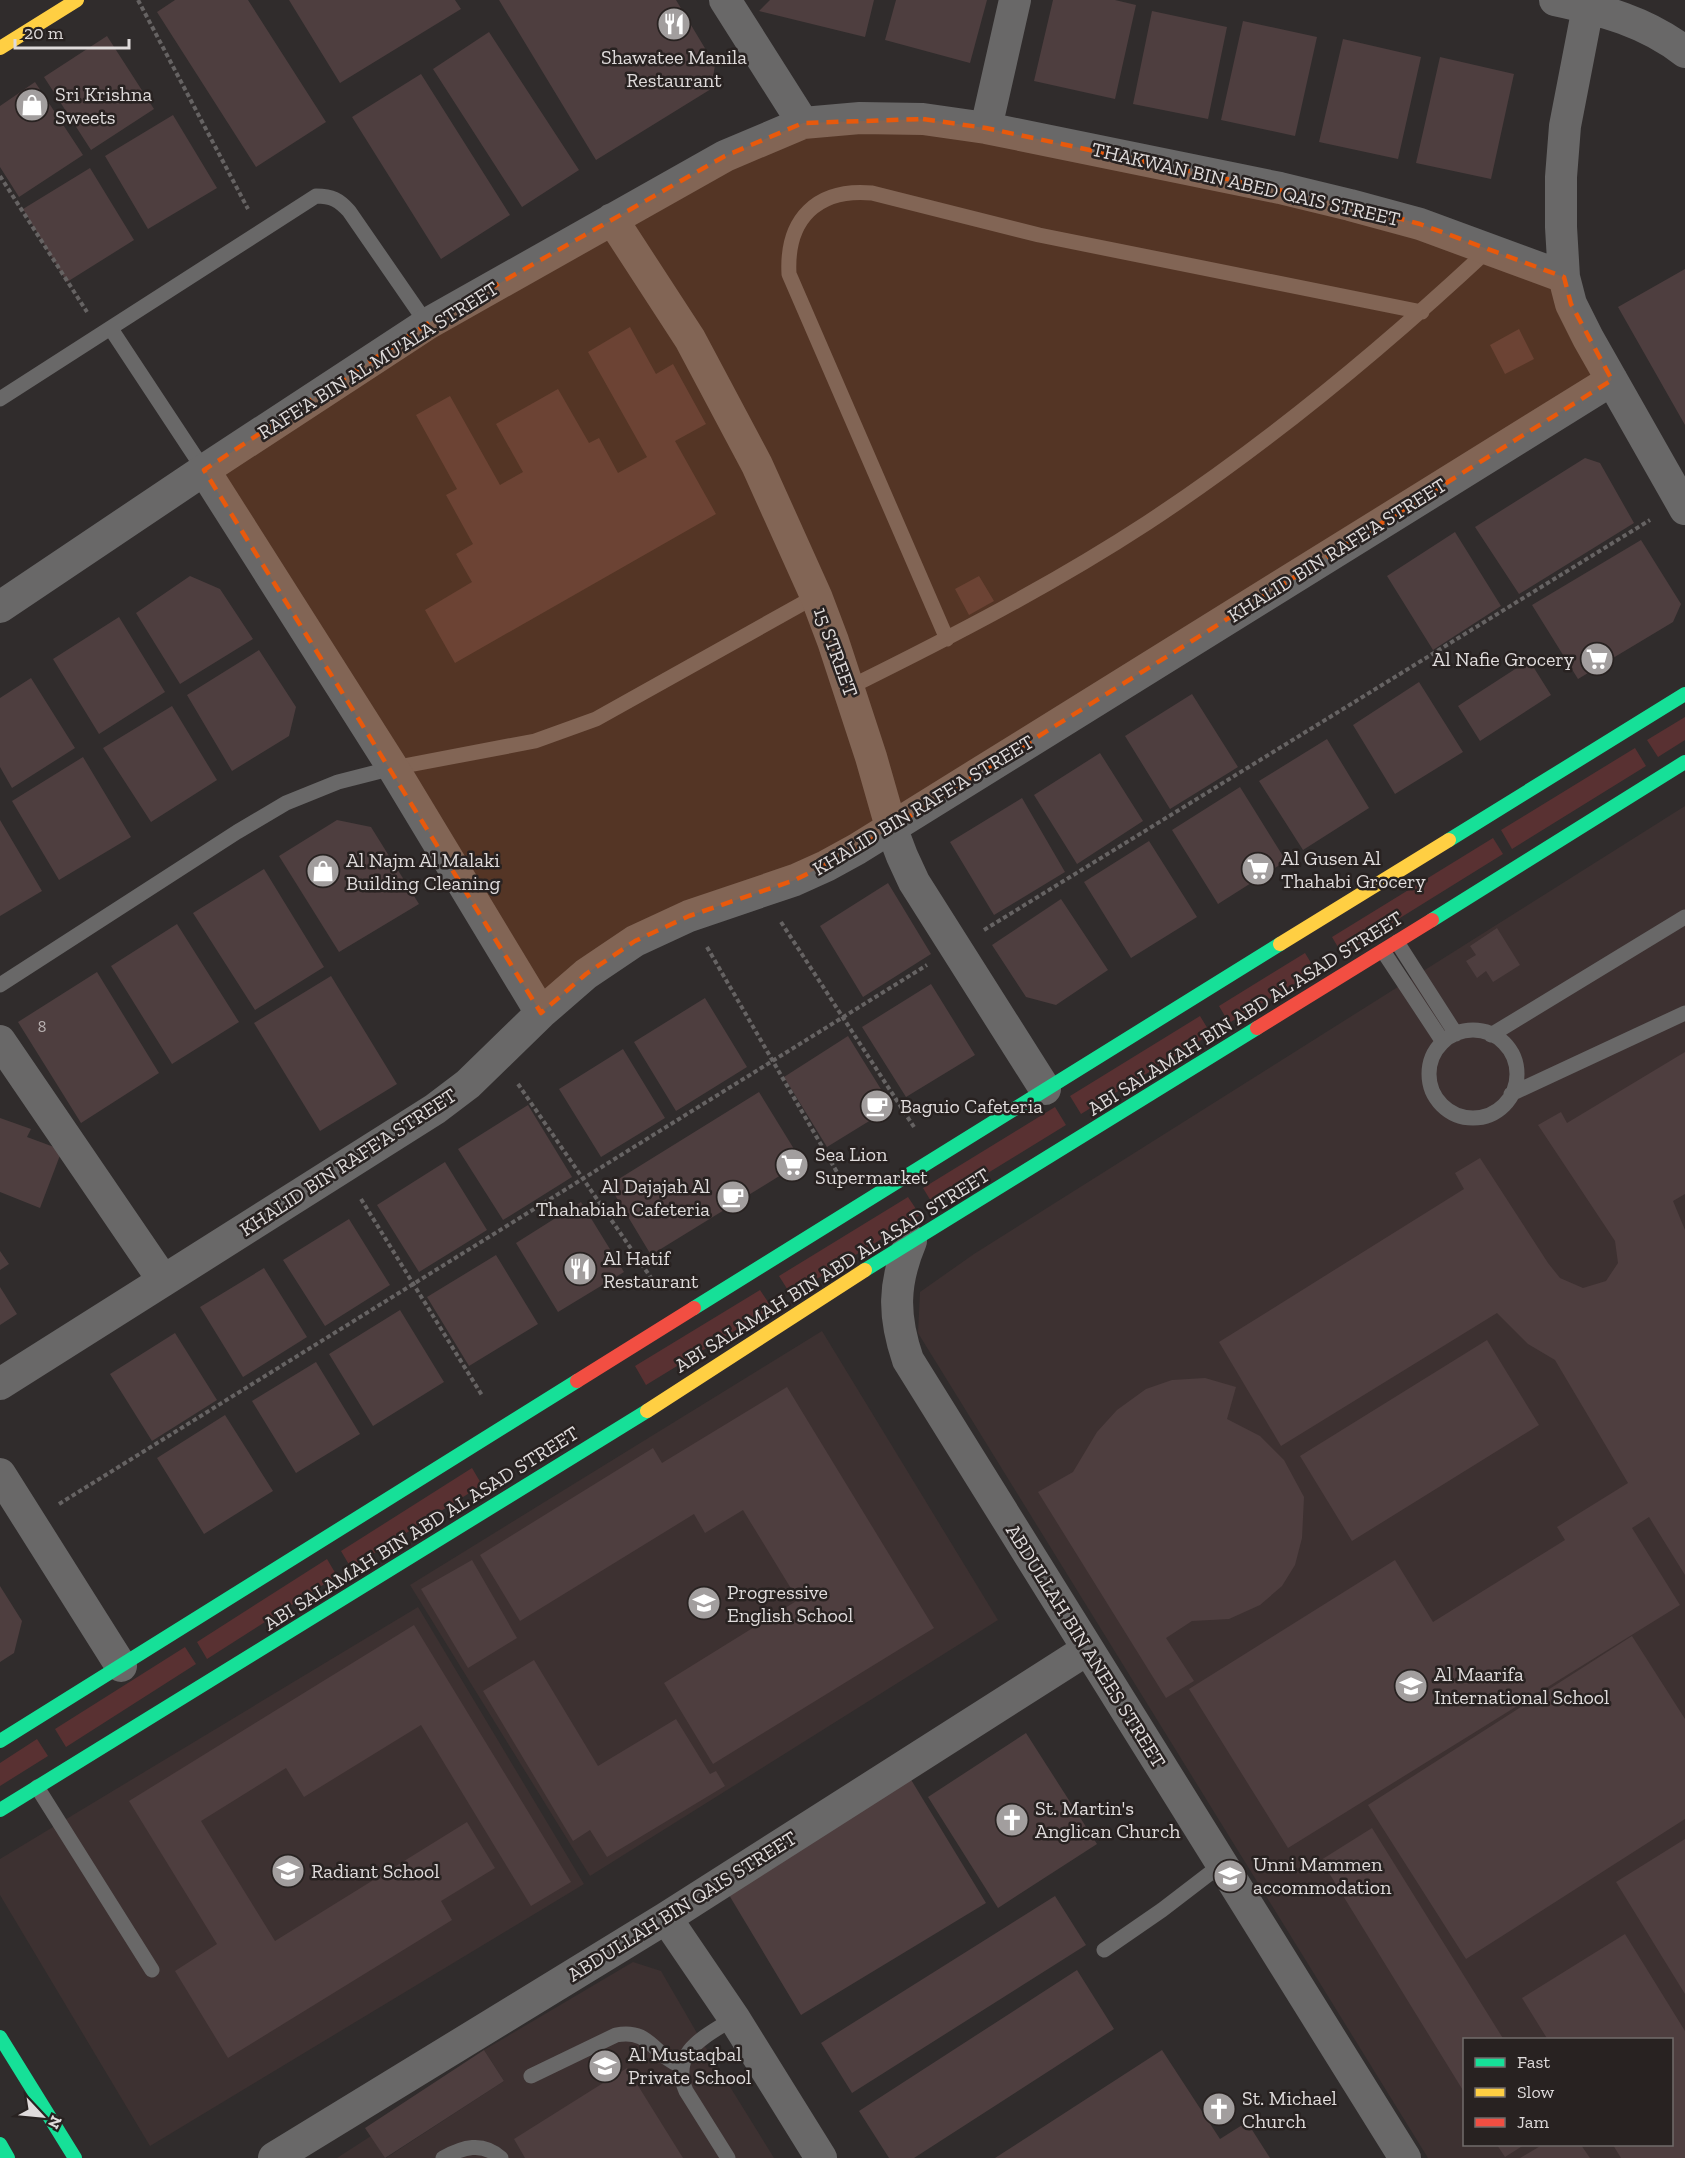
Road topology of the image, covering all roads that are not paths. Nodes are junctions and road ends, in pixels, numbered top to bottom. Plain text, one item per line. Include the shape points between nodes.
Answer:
1 (77, 0) edge
2 (724, 0) edge
3 (1015, 0) edge
4 (1555, 0) edge
5 (1588, 7) junction
6 (0, 48) edge
7 (1685, 52) edge
8 (803, 123) junction
9 (986, 128) junction
10 (612, 219) junction
11 (1489, 249) junction
12 (1564, 278) junction
13 (1422, 312) junction
14 (427, 324) junction
15 (106, 332) junction
16 (1612, 380) junction
17 (0, 399) edge
18 (204, 470) junction
19 (1683, 505) edge
20 (816, 596) junction
21 (0, 607) edge
22 (947, 639) junction
23 (850, 687) junction
24 (1685, 694) edge
25 (1685, 762) edge
26 (393, 768) junction
27 (891, 827) junction
28 (1685, 917) edge
29 (1397, 942) junction
30 (1383, 951) junction
31 (0, 986) edge
32 (541, 1013) junction
33 (1685, 1013) edge
34 (1491, 1035) junction
35 (1449, 1038) junction
36 (0, 1041) edge
37 (1045, 1089) junction
38 (1511, 1094) junction
39 (911, 1241) junction
40 (163, 1280) junction
41 (0, 1384) edge
42 (0, 1474) edge
43 (1088, 1649) junction
44 (121, 1666) junction
45 (0, 1741) edge
46 (37, 1787) junction
47 (0, 1810) edge
48 (1222, 1864) junction
49 (666, 1918) junction
50 (1104, 1950) dead end
51 (152, 1970) dead end
52 (734, 2018) junction
53 (0, 2037) edge
54 (681, 2066) junction
55 (531, 2076) dead end
56 (0, 2144) edge
57 (8, 2158) edge
58 (75, 2158) edge
59 (274, 2158) edge
60 (443, 2158) edge
61 (501, 2158) edge
62 (728, 2158) edge
63 (821, 2158) edge
64 (1405, 2158) edge

1 - 6 street
2 - 8 street
3 - 9 street
4 - 5 street
5 - 7 street via 1632,20
5 - 12 street via 1565,126 1560,177
8 - 9 street, THAKWAN BIN ABED QAIS STREET via 860,118 923,119
8 - 10 street, RAFE'A BIN AL MU'ALA STREET via 725,156
9 - 11 street, THAKWAN BIN ABED QAIS STREET via 1280,188 1420,224
10 - 14 street, RAFE'A BIN AL MU'ALA STREET
10 - 20 street, 15 STREET via 695,350 757,465
11 - 12 street, THAKWAN BIN ABED QAIS STREET
11 - 13 lane
12 - 16 street via 1575,312
13 - 22 lane via 1334,387 1213,477 1048,584
13 - 22 lane via 1039,235 872,193 833,195 816,205 792,235 789,274
14 - 15 lane via 349,211 329,196 316,196
14 - 18 street, RAFE'A BIN AL MU'ALA STREET
15 - 17 lane
15 - 18 lane
16 - 19 street
16 - 27 street, KHALID BIN RAFE'A STREET
18 - 21 street, RAFE'A BIN AL MU'ALA STREET
18 - 26 street
20 - 23 street, 15 STREET
20 - 26 lane via 596,719 535,741
22 - 23 lane
23 - 27 street, 15 STREET
24 - 37 street, ABI SALAMAH BIN ABD AL ASAD STREET
25 - 29 street, ABI SALAMAH BIN ABD AL ASAD STREET
26 - 31 lane via 338,782 286,803
26 - 32 street
27 - 32 street, KHALID BIN RAFE'A STREET via 826,866 763,893 689,916 635,941 586,974
27 - 37 street, 15 STREET via 915,882
28 - 34 lane
29 - 30 street, ABI SALAMAH BIN ABD AL ASAD STREET
29 - 35 lane
30 - 35 lane
30 - 39 street, ABI SALAMAH BIN ABD AL ASAD STREET
32 - 40 street, KHALID BIN RAFE'A STREET via 499,1056 435,1109
33 - 38 lane
34 - 35 lane via 1467,1030
34 - 38 lane via 1512,1053 1516,1081
35 - 38 lane via 1434,1054 1429,1069 1430,1084 1446,1110 1460,1117 1489,1115 1503,1107
36 - 40 street
37 - 44 street, ABI SALAMAH BIN ABD AL ASAD STREET
39 - 43 street, ABDULLAH BIN ANEES STREET via 902,1262 896,1308 908,1360
39 - 46 street, ABI SALAMAH BIN ABD AL ASAD STREET via 593,1445
40 - 41 street, KHALID BIN RAFE'A STREET
42 - 44 street
43 - 48 street, ABDULLAH BIN ANEES STREET
43 - 49 street, ABDULLAH BIN QAIS STREET
44 - 45 street, ABI SALAMAH BIN ABD AL ASAD STREET
46 - 47 street, ABI SALAMAH BIN ABD AL ASAD STREET
46 - 51 lane
48 - 50 lane
48 - 64 street, ABDULLAH BIN ANEES STREET
49 - 52 street
49 - 59 street, ABDULLAH BIN QAIS STREET
52 - 54 lane via 701,2040
52 - 63 street
53 - 58 street
54 - 55 lane via 667,2059 647,2039 626,2033
54 - 62 lane via 686,2091
56 - 57 street
60 - 61 lane via 468,2147 482,2147

